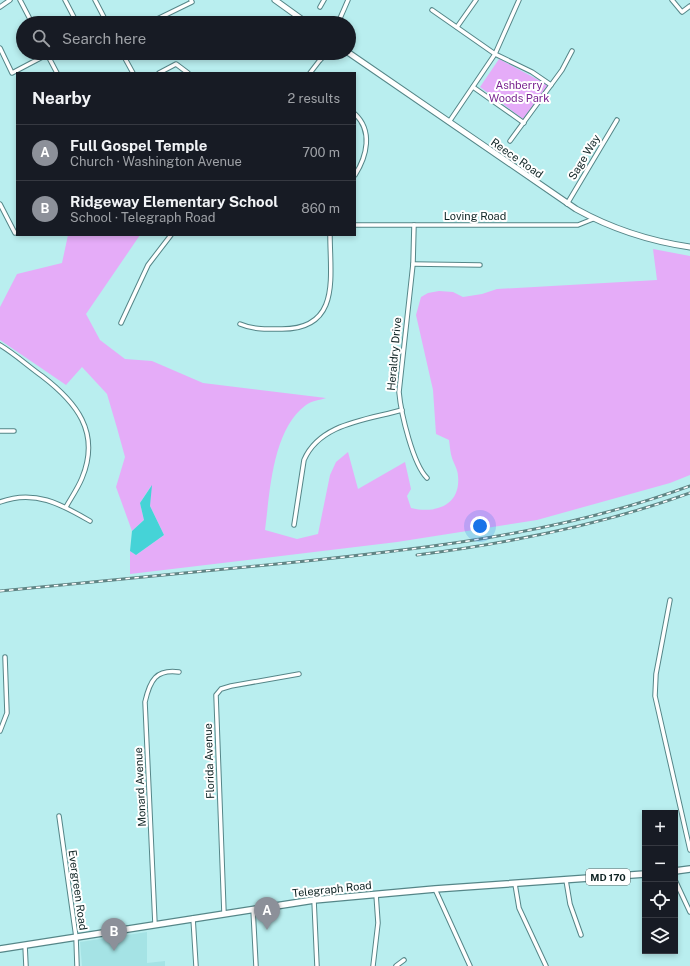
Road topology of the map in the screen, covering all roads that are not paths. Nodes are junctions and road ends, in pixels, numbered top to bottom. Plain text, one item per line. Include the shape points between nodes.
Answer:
1 (10, 0) edge
2 (20, 0) edge
3 (65, 0) edge
4 (95, 0) edge
5 (191, 0) edge
6 (274, 0) edge
7 (324, 0) edge
8 (348, 0) edge
9 (476, 0) edge
10 (519, 0) edge
11 (672, 0) edge
12 (690, 6) edge
13 (0, 7) edge
14 (320, 8) dead end
15 (432, 10) dead end
16 (28, 16) edge
17 (73, 16) edge
18 (103, 16) edge
19 (163, 16) edge
20 (297, 16) edge
21 (341, 16) edge
22 (456, 27) junction
23 (0, 48) edge
24 (572, 51) dead end
25 (495, 54) junction
26 (356, 57) edge
27 (35, 60) edge
28 (51, 60) edge
29 (126, 60) edge
30 (320, 60) edge
31 (57, 72) edge
32 (132, 72) edge
33 (161, 72) edge
34 (187, 72) edge
35 (311, 72) edge
36 (551, 85) junction
37 (473, 87) junction
38 (356, 115) edge
39 (617, 120) dead end
40 (449, 122) junction
41 (524, 122) junction
42 (510, 141) dead end
43 (356, 173) edge
44 (0, 204) edge
45 (567, 204) junction
46 (593, 219) junction
47 (356, 224) edge
48 (414, 225) junction
49 (16, 232) edge
50 (170, 236) edge
51 (330, 236) edge
52 (690, 247) edge
53 (413, 264) junction
54 (480, 265) dead end
55 (121, 323) dead end
56 (240, 324) dead end
57 (0, 345) edge
58 (402, 410) junction
59 (0, 431) edge
60 (14, 431) dead end
61 (427, 478) dead end
62 (0, 502) edge
63 (66, 507) junction
64 (90, 522) dead end
65 (294, 525) dead end
66 (670, 600) dead end
67 (5, 657) dead end
68 (179, 672) dead end
69 (299, 674) dead end
70 (0, 731) edge
71 (59, 816) dead end
72 (690, 850) edge
73 (690, 869) edge
74 (678, 871) edge
75 (642, 874) edge
76 (566, 880) junction
77 (676, 882) edge
78 (515, 884) junction
79 (435, 889) junction
80 (376, 894) junction
81 (314, 900) junction
82 (253, 909) junction
83 (690, 912) edge
84 (224, 913) junction
85 (193, 918) junction
86 (155, 924) junction
87 (581, 935) dead end
88 (76, 937) junction
89 (25, 945) junction
90 (0, 949) edge
91 (404, 960) dead end
92 (26, 966) edge
93 (77, 966) edge
94 (196, 966) edge
95 (256, 966) edge
96 (317, 966) edge
97 (373, 966) edge
98 (396, 966) edge
99 (470, 966) edge
100 (546, 966) edge

1 - 13 street
2 - 16 street
3 - 17 street
4 - 18 street
5 - 19 street via 192,2
6 - 20 main road
7 - 14 street
8 - 21 street
9 - 22 street
10 - 25 street
11 - 12 street via 682,12
15 - 22 street
22 - 25 street
23 - 27 street via 12,73
24 - 36 street
25 - 36 street via 532,72
25 - 37 street
26 - 40 main road, Reece Road
28 - 31 street
29 - 32 street
30 - 35 street
33 - 34 street via 176,64
36 - 41 street
37 - 40 street
37 - 41 street
38 - 43 street via 367,134
39 - 45 street, Sage Way
40 - 45 main road, Reece Road
41 - 42 street
44 - 49 street
45 - 46 main road, Reece Road
46 - 48 street, Loving Road via 578,225
46 - 52 main road, Reece Road via 634,235
47 - 48 street, Loving Road
48 - 53 street, Heraldry Drive
50 - 55 street via 148,265
51 - 56 street via 330,294 320,316 307,326 290,329 254,329
53 - 54 street
53 - 58 street, Heraldry Drive via 399,384
57 - 63 street via 64,394 74,405 82,421 87,438 87,462 80,482
58 - 61 street, Heraldry Drive via 417,465
58 - 65 street via 336,428 317,440 304,460
59 - 60 street
62 - 63 street via 13,498 34,497 51,500
63 - 64 street
66 - 72 street via 656,674 655,696
67 - 70 street via 7,713
68 - 86 street, Monard Avenue via 168,670 159,674 149,686 145,702
69 - 84 street, Florida Avenue via 231,686 221,689 216,695
71 - 88 street, Evergreen Road
73 - 74 main road
75 - 76 main road, Telegraph Road / MD 170
76 - 78 main road, Telegraph Road / MD 170
76 - 87 street via 570,904
77 - 83 street
78 - 79 main road, Telegraph Road / MD 170
78 - 100 street via 519,908
79 - 80 main road, Telegraph Road / MD 170
79 - 99 street
80 - 81 main road, Telegraph Road / MD 170
80 - 97 street via 378,923
81 - 82 main road, Telegraph Road / MD 170
81 - 96 street
82 - 84 main road, Telegraph Road / MD 170
82 - 95 street
84 - 85 main road, Telegraph Road / MD 170
85 - 86 main road, Telegraph Road / MD 170
85 - 94 street
86 - 88 main road, Telegraph Road / MD 170
88 - 89 main road, Telegraph Road / MD 170
88 - 93 street, Evergreen Road
89 - 90 main road, Telegraph Road / MD 170
89 - 92 street
91 - 98 street

